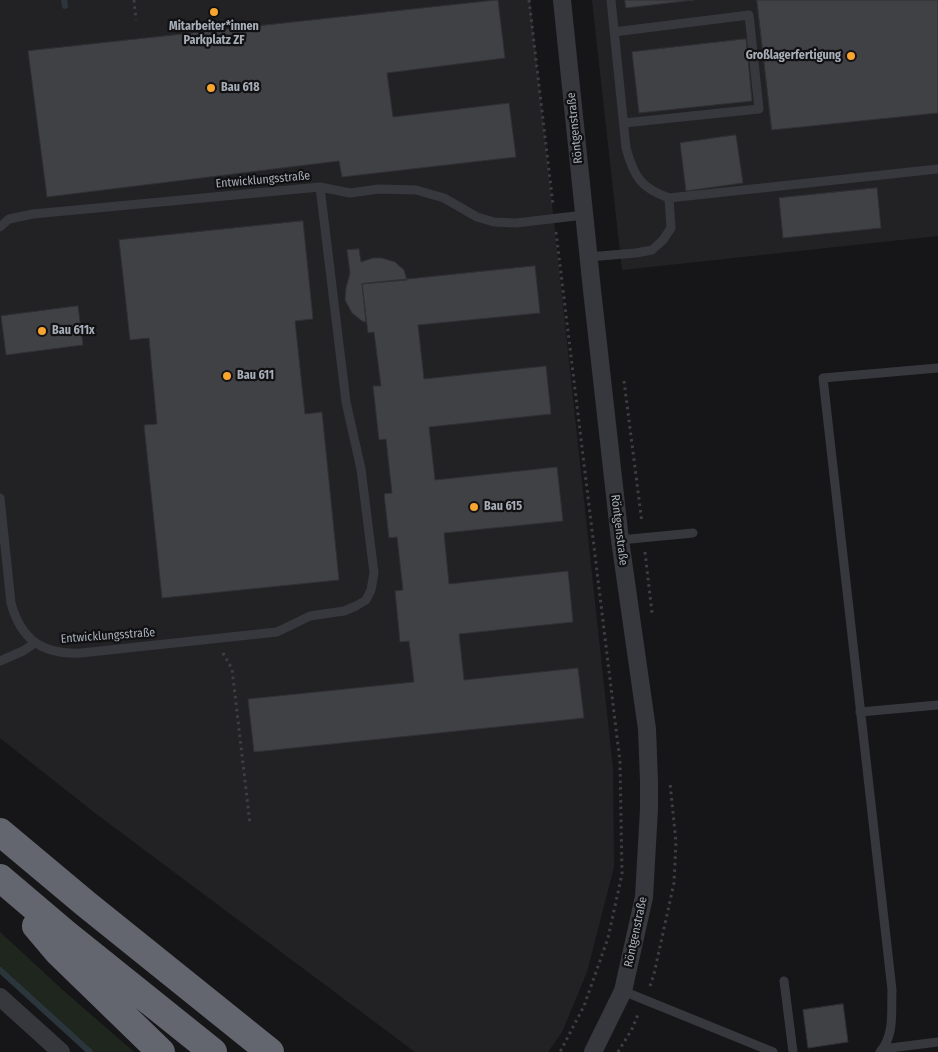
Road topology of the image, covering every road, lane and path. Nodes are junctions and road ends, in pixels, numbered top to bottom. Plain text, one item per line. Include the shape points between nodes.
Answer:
1 (134, 0) edge
2 (529, 0) edge
3 (562, 0) edge
4 (611, 0) edge
5 (136, 20) dead end
6 (614, 32) junction
7 (624, 123) junction
8 (938, 169) edge
9 (320, 187) junction
10 (669, 198) junction
11 (584, 214) junction
12 (554, 218) junction
13 (0, 227) edge
14 (588, 257) junction
15 (938, 368) edge
16 (0, 498) edge
17 (693, 532) dead end
18 (620, 540) junction
19 (216, 640) junction
20 (36, 643) junction
21 (0, 661) edge
22 (938, 705) edge
23 (860, 712) junction
24 (250, 824) dead end
25 (0, 832) edge
26 (0, 878) edge
27 (0, 883) edge
28 (784, 981) dead end
29 (623, 991) junction
30 (0, 997) edge
31 (938, 1042) edge
32 (881, 1051) edge
33 (61, 1052) edge
34 (161, 1052) edge
35 (213, 1052) edge
36 (270, 1052) edge
37 (560, 1052) edge
38 (593, 1052) edge
39 (773, 1052) edge
40 (793, 1052) edge

1 - 5 path
2 - 12 path
3 - 11 street, Röntgenstraße
4 - 6 lane
6 - 7 lane
6 - 7 lane via 749,15 759,109
7 - 10 lane via 631,168 653,192
8 - 10 lane
9 - 12 lane, Entwicklungsstraße via 350,193 379,189 416,190 444,198 477,218 494,222
9 - 13 lane, Entwicklungsstraße via 33,214 9,219
9 - 19 lane, Entwicklungsstraße via 346,402 361,469 374,573 371,590 366,600 344,611 310,616 277,632
10 - 14 lane via 671,228 652,250
11 - 12 lane, Entwicklungsstraße
11 - 14 street, Röntgenstraße
12 - 37 path via 620,762 622,821 622,874 608,938 584,1006
14 - 18 street, Röntgenstraße
15 - 23 lane via 822,378
16 - 20 lane, Entwicklungsstraße via 12,603 16,619
17 - 18 lane
18 - 29 street, Röntgenstraße via 646,729 649,781 644,897
19 - 20 lane, Entwicklungsstraße via 65,654
19 - 24 path via 232,669
20 - 21 lane
22 - 23 lane
23 - 32 lane via 892,990 889,1038
25 - 36 highway
26 - 35 highway
27 - 34 highway via 58,952
28 - 40 lane
29 - 38 street, Röntgenstraße
29 - 39 lane
30 - 33 street
31 - 32 lane

